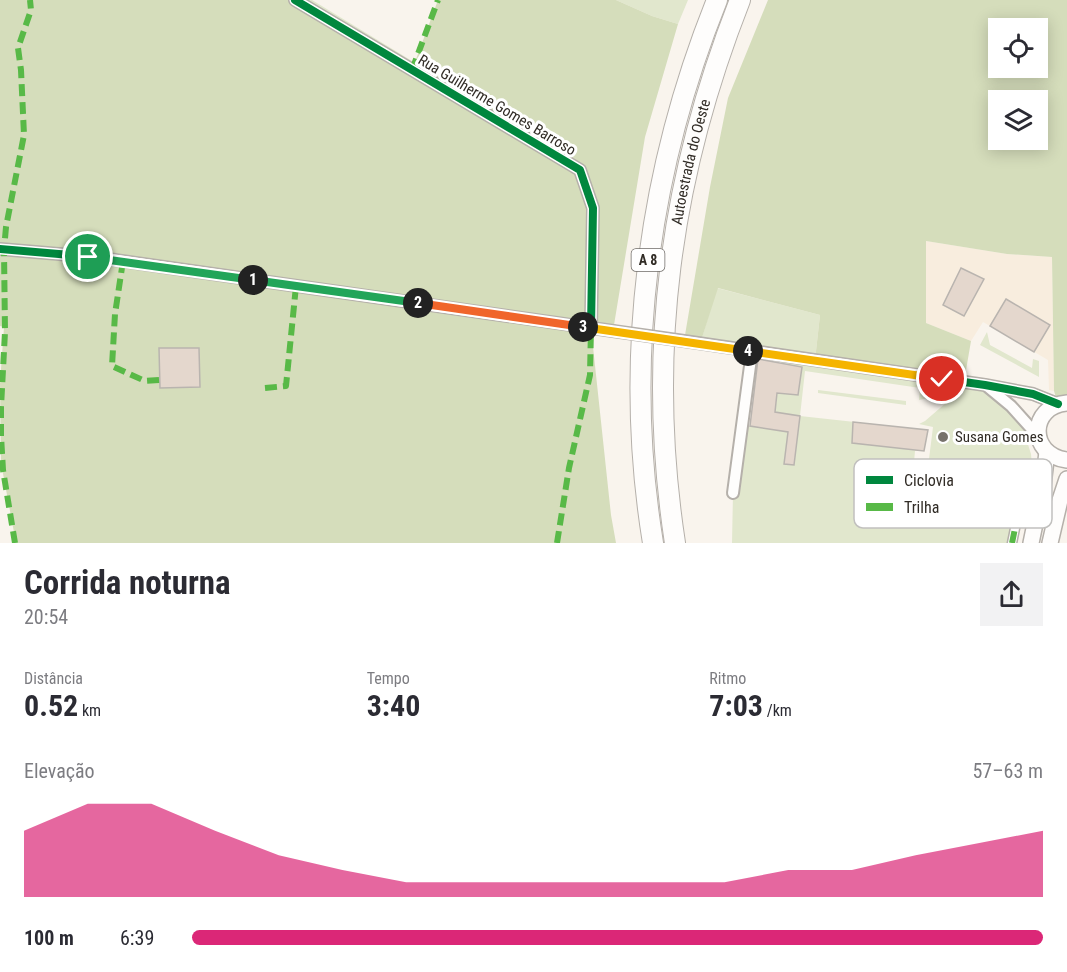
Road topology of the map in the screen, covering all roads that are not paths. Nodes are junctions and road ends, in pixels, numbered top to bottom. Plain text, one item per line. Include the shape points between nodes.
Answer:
1 (295, 0) edge
2 (717, 0) edge
3 (740, 0) edge
4 (0, 249) edge
5 (591, 328) junction
6 (752, 351) junction
7 (985, 385) junction
8 (1063, 404) edge
9 (1038, 436) junction
10 (1047, 452) junction
11 (1046, 459) edge
12 (1067, 460) edge
13 (1067, 479) edge
14 (733, 493) dead end
15 (1015, 528) edge
16 (1034, 528) edge
17 (653, 543) edge
18 (675, 543) edge
19 (1012, 543) edge
20 (1031, 543) edge
21 (1050, 543) edge

1 - 5 street, Rua Guilherme Gomes Barroso via 580,170 593,208
2 - 17 highway, Autoestrada do Oeste / A 8 via 700,41 674,128 647,268 641,349 642,435
3 - 18 highway, Autoestrada do Oeste / A 8 via 694,139 669,271 663,411
4 - 5 street via 94,257
5 - 6 street, bridge
6 - 7 street
6 - 14 street
7 - 8 street
7 - 9 street
8 - 9 main road via 1051,407 1040,419
9 - 10 main road
10 - 11 main road
10 - 12 main road
13 - 21 main road
15 - 19 street
16 - 20 main road

